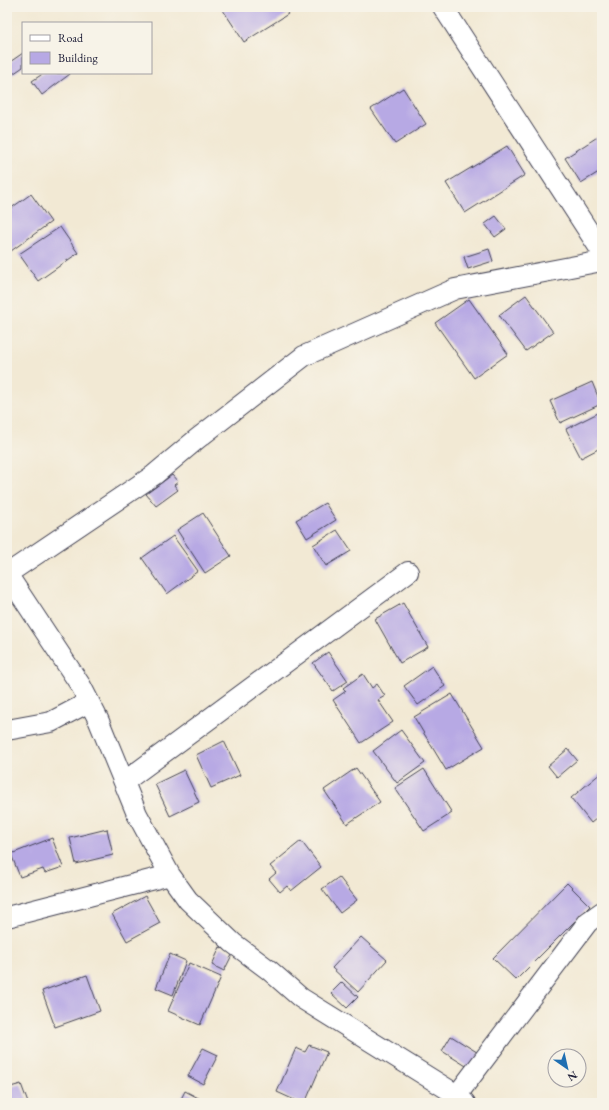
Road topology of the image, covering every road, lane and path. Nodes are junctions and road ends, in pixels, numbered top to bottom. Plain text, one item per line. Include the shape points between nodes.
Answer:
1 (443, 7) edge
2 (602, 252) edge
3 (602, 261) edge
4 (408, 572) dead end
5 (7, 574) edge
6 (89, 702) junction
7 (7, 730) edge
8 (124, 782) junction
9 (170, 875) junction
10 (602, 912) edge
11 (7, 917) edge
12 (461, 1099) edge

1 - 2 street
3 - 5 street via 455,289 304,356 154,475
4 - 8 street
5 - 6 street via 82,686
6 - 7 street via 51,722
6 - 8 street
8 - 9 street via 137,814
9 - 11 street
9 - 12 street via 188,900 222,933 302,998
10 - 12 street via 588,922

